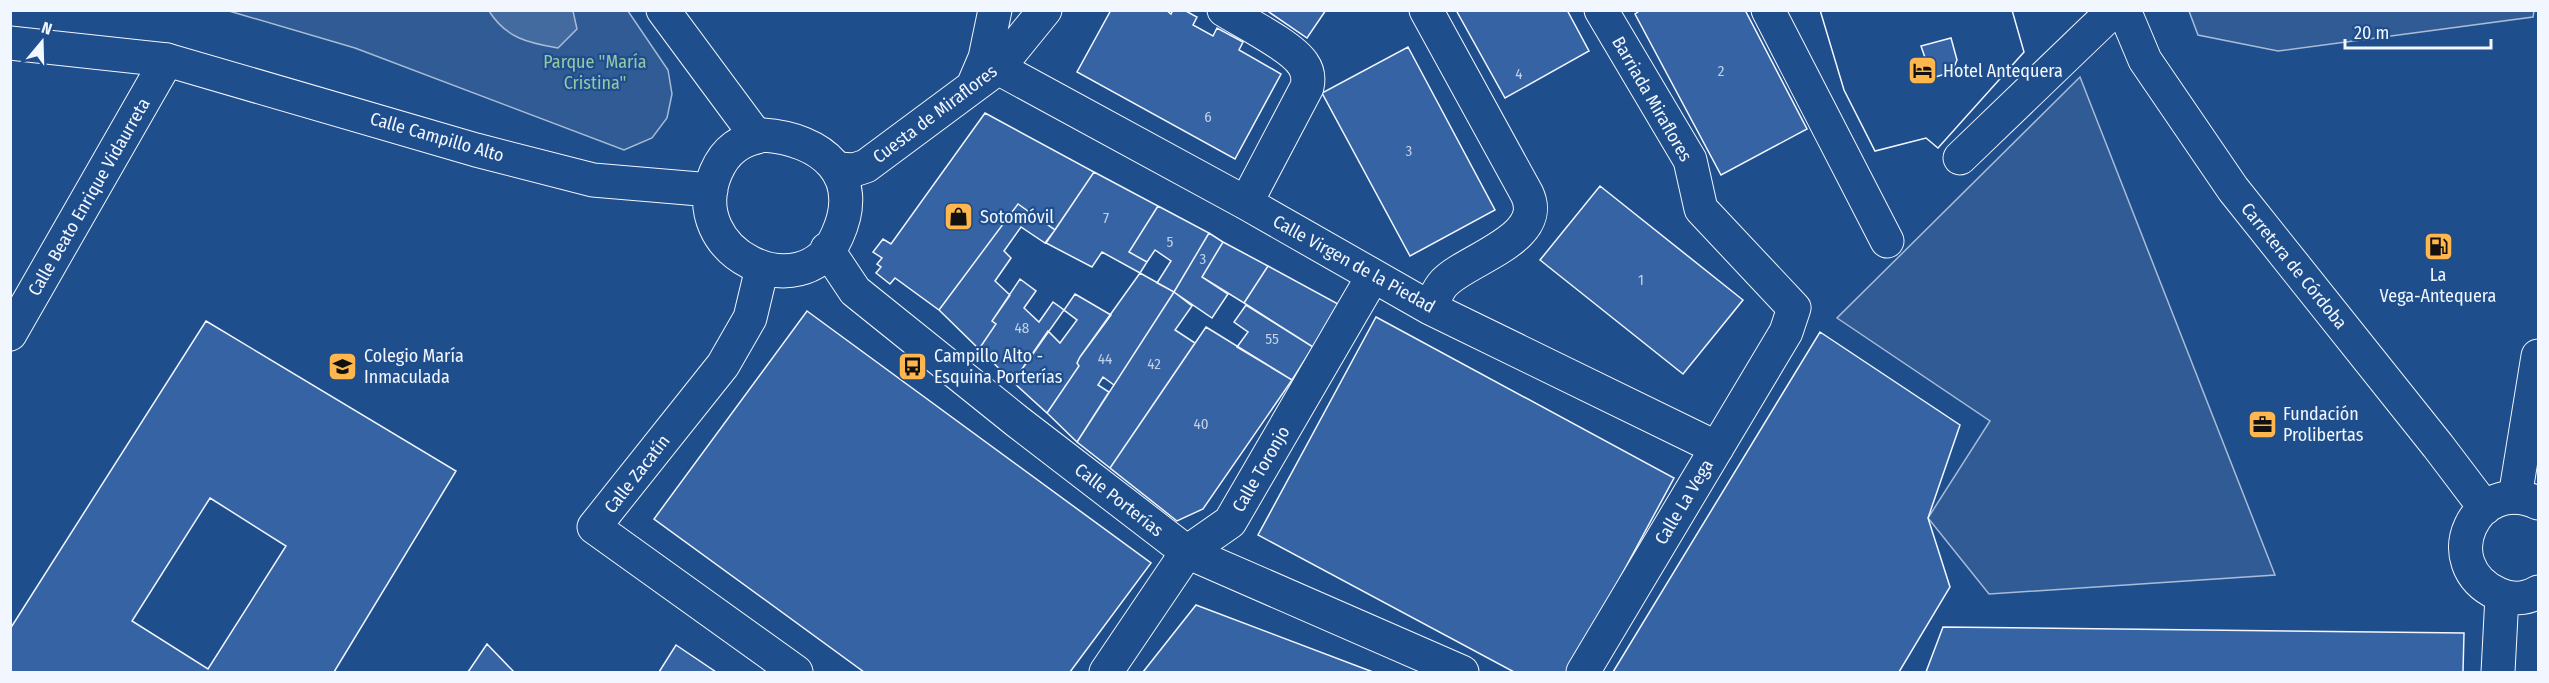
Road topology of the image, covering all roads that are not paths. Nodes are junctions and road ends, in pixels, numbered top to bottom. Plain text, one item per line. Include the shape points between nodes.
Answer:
1 (663, 10) edge
2 (995, 10) edge
3 (1045, 10) edge
4 (1224, 10) edge
5 (1426, 10) edge
6 (1601, 10) edge
7 (1768, 10) edge
8 (2114, 10) edge
9 (2124, 10) edge
10 (10, 43) edge
11 (167, 60) junction
12 (998, 68) junction
13 (971, 89) junction
14 (758, 137) junction
15 (1960, 158) dead end
16 (838, 170) junction
17 (711, 190) junction
18 (1246, 203) junction
19 (1887, 241) dead end
20 (827, 249) junction
21 (762, 268) junction
22 (1373, 276) junction
23 (1430, 308) junction
24 (1786, 332) joint
25 (10, 334) edge
26 (2538, 356) edge
27 (1717, 448) junction
28 (2527, 500) edge
29 (2485, 508) junction
30 (1187, 552) junction
31 (2538, 592) edge
32 (2502, 596) junction
33 (796, 672) edge
34 (1106, 672) edge
35 (1462, 672) edge
36 (1583, 672) edge
37 (2498, 672) edge

1 - 14 street
2 - 13 street via 985,58
3 - 12 street, Cuesta de Miraflores
4 - 18 street via 1293,53 1308,73 1307,87
5 - 23 street via 1530,204 1520,232 1444,283
6 - 24 street, Barriada Miraflores via 1690,160 1701,209 1794,308
7 - 19 street
8 - 15 street
9 - 29 street, Carretera de Córdoba via 2145,60 2233,189
10 - 11 street, Calle Campillo Alto
11 - 17 street, Calle Campillo Alto via 593,180
11 - 25 street, Calle Beato Enrique Vidaurreta
12 - 13 street, Cuesta de Miraflores
12 - 18 street, Calle Virgen de la Piedad
13 - 16 street, Cuesta de Miraflores via 866,166
14 - 16 street via 784,136 801,141 824,154
14 - 17 street via 734,146 722,160
16 - 20 street via 847,203 835,241
17 - 21 street via 709,205 720,237 731,249
18 - 22 street, Calle Virgen de la Piedad
20 - 21 street via 802,269 783,272
20 - 30 street, Calle Porterías via 855,291
21 - 33 street, Calle Zacatín via 750,318 723,365 594,527
22 - 23 street, Calle Virgen de la Piedad
22 - 30 street, Calle Toronjo via 1230,522
23 - 27 street, Calle Virgen de la Piedad
24 - 27 street, Calle La Vega
26 - 28 street
27 - 36 street, Calle La Vega
28 - 29 street via 2491,503
29 - 32 street via 2472,522 2465,552 2477,580
30 - 34 street, Calle Toronjo
30 - 35 street, Calle Porterías
31 - 32 street via 2519,598
32 - 37 street

